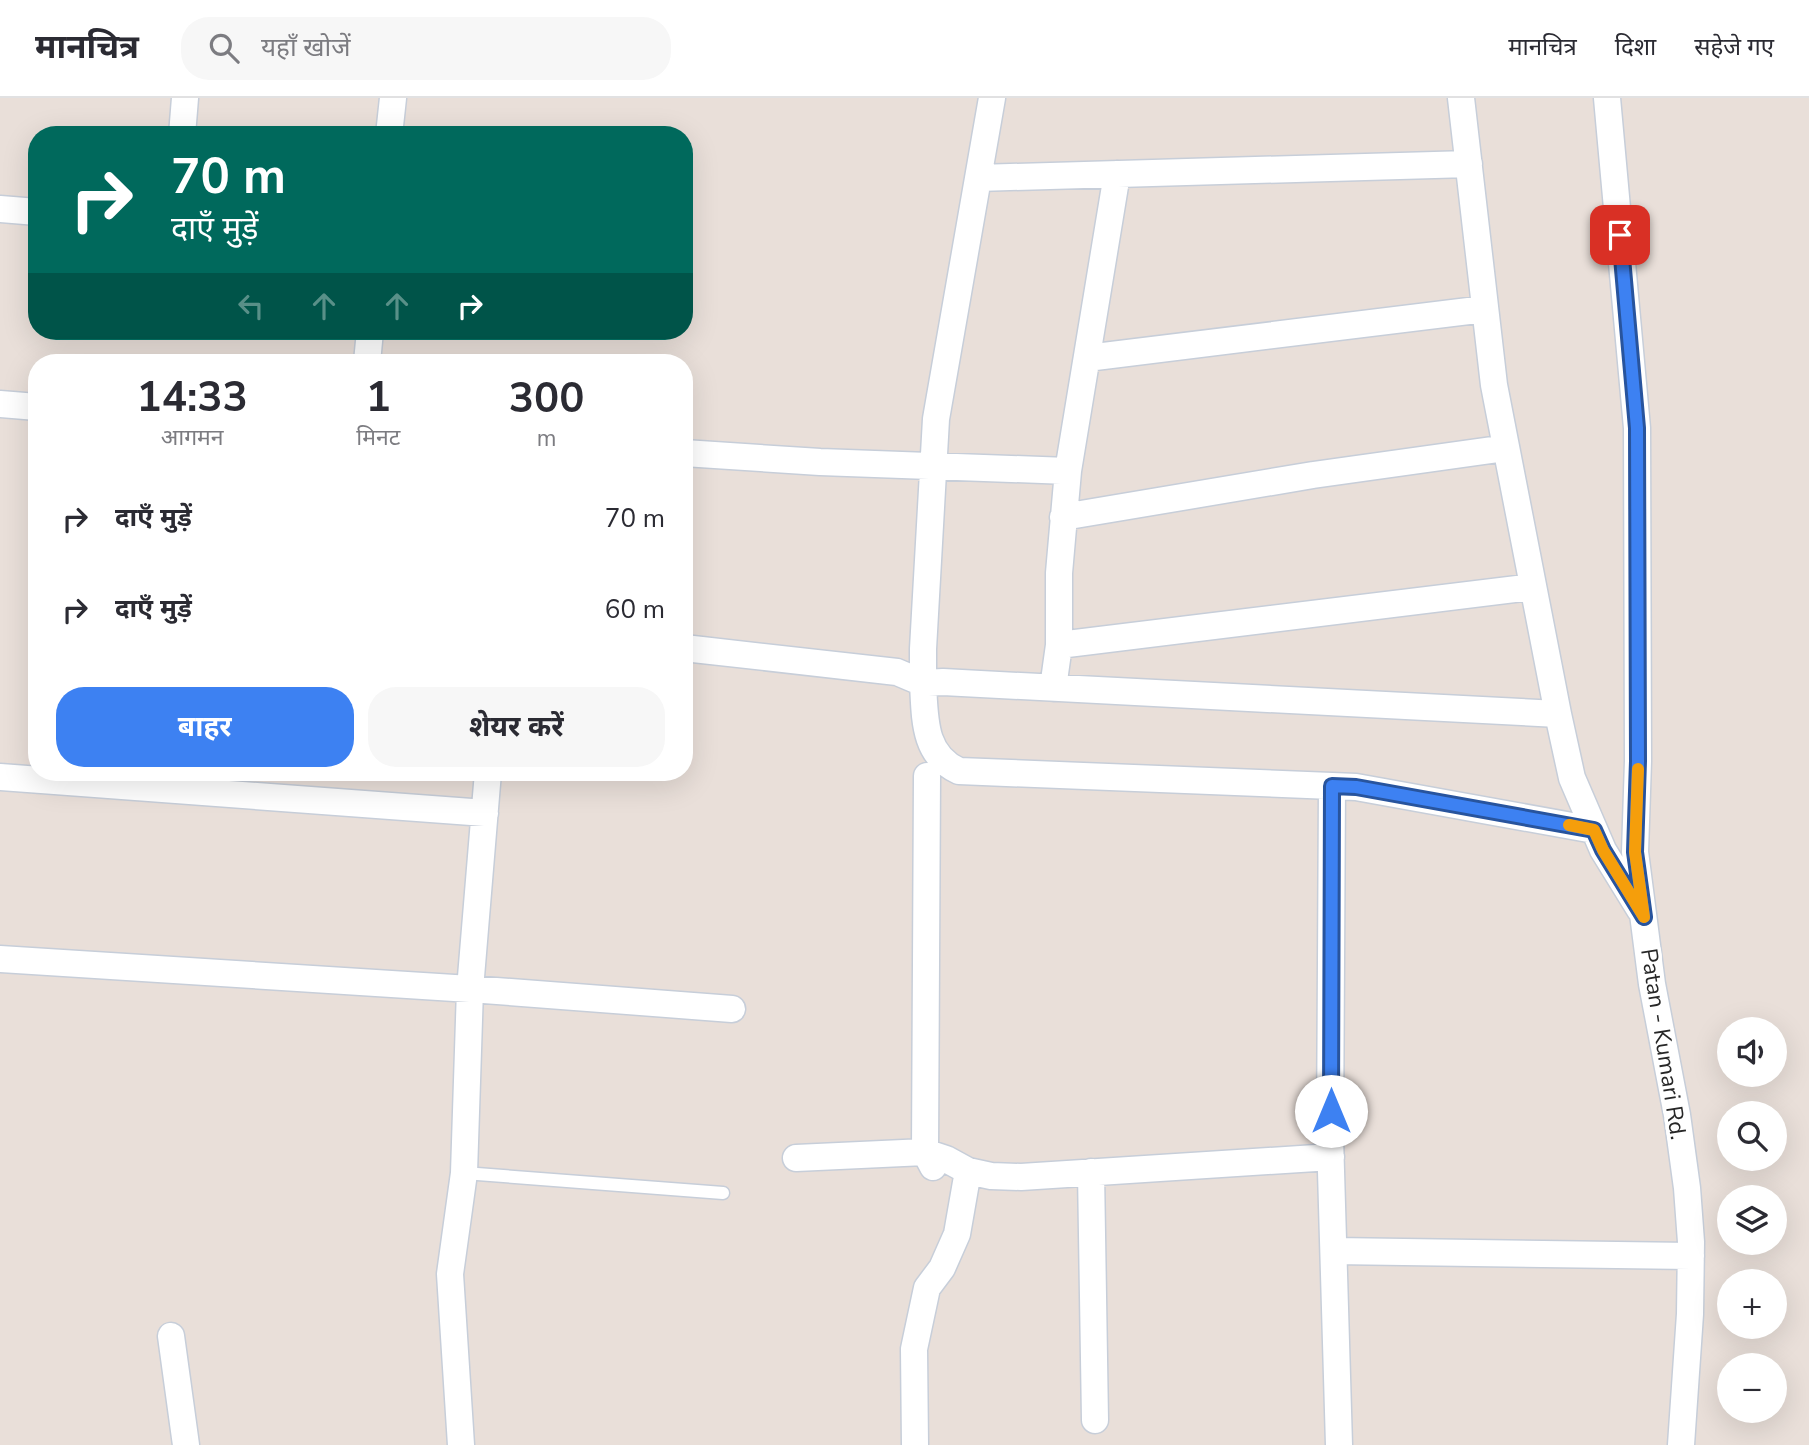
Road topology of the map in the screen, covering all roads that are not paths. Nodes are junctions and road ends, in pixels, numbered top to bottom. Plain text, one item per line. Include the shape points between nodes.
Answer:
1 (185, 98) edge
2 (393, 98) edge
3 (992, 98) edge
4 (1461, 98) edge
5 (1607, 98) edge
6 (183, 126) edge
7 (390, 126) edge
8 (1469, 164) junction
9 (1117, 174) junction
10 (978, 178) junction
11 (0, 209) edge
12 (28, 211) edge
13 (1485, 309) junction
14 (1087, 358) junction
15 (0, 404) edge
16 (28, 406) edge
17 (1506, 448) junction
18 (693, 454) edge
19 (933, 467) junction
20 (1068, 471) junction
21 (1063, 517) junction
22 (1532, 587) junction
23 (1059, 645) junction
24 (693, 649) edge
25 (923, 683) junction
26 (1053, 688) junction
27 (1558, 714) junction
28 (927, 776) dead end
29 (0, 777) edge
30 (28, 779) edge
31 (54, 781) edge
32 (487, 781) edge
33 (1332, 786) junction
34 (485, 813) junction
35 (1594, 830) junction
36 (1644, 917) junction
37 (0, 959) edge
38 (470, 989) junction
39 (732, 1009) dead end
40 (1331, 1157) junction
41 (796, 1158) dead end
42 (929, 1160) junction
43 (968, 1171) junction
44 (1091, 1172) junction
45 (464, 1173) junction
46 (723, 1193) dead end
47 (1334, 1251) junction
48 (1691, 1256) junction
49 (171, 1336) dead end
50 (1095, 1420) dead end
51 (186, 1445) edge
52 (461, 1445) edge
53 (915, 1445) edge
54 (1339, 1445) edge
55 (1681, 1445) edge

1 - 6 street
2 - 7 street
3 - 10 street
4 - 8 street
5 - 36 street, Patan - Kumari Rd. via 1637,428 1635,852
8 - 9 street
8 - 13 street
9 - 10 street
9 - 14 street
10 - 19 street via 936,419
11 - 12 street
13 - 14 street
13 - 17 street via 1493,386
14 - 20 street
15 - 16 street
17 - 21 street
17 - 22 street
18 - 19 street
19 - 20 street
19 - 25 street
20 - 21 street
21 - 23 street
22 - 23 street
22 - 27 street
23 - 26 street
24 - 25 street via 897,671
25 - 26 street
25 - 33 street via 928,738 947,766 959,771
26 - 27 street
27 - 35 street via 1572,778
28 - 42 street
29 - 30 street
31 - 34 street
32 - 34 street
33 - 35 street
33 - 40 street
34 - 38 street
35 - 36 street
36 - 48 street, Patan - Kumari Rd. via 1677,1115
37 - 38 street
38 - 39 street
38 - 45 street
40 - 44 street
40 - 47 street
41 - 42 street
42 - 43 street via 946,1159
43 - 44 street via 1021,1177
43 - 53 street via 957,1234 927,1288 914,1349
44 - 50 street
45 - 46 lane
45 - 52 street via 450,1274
47 - 48 street
47 - 54 street
48 - 55 street, Patan - Kumari Rd.
49 - 51 street

